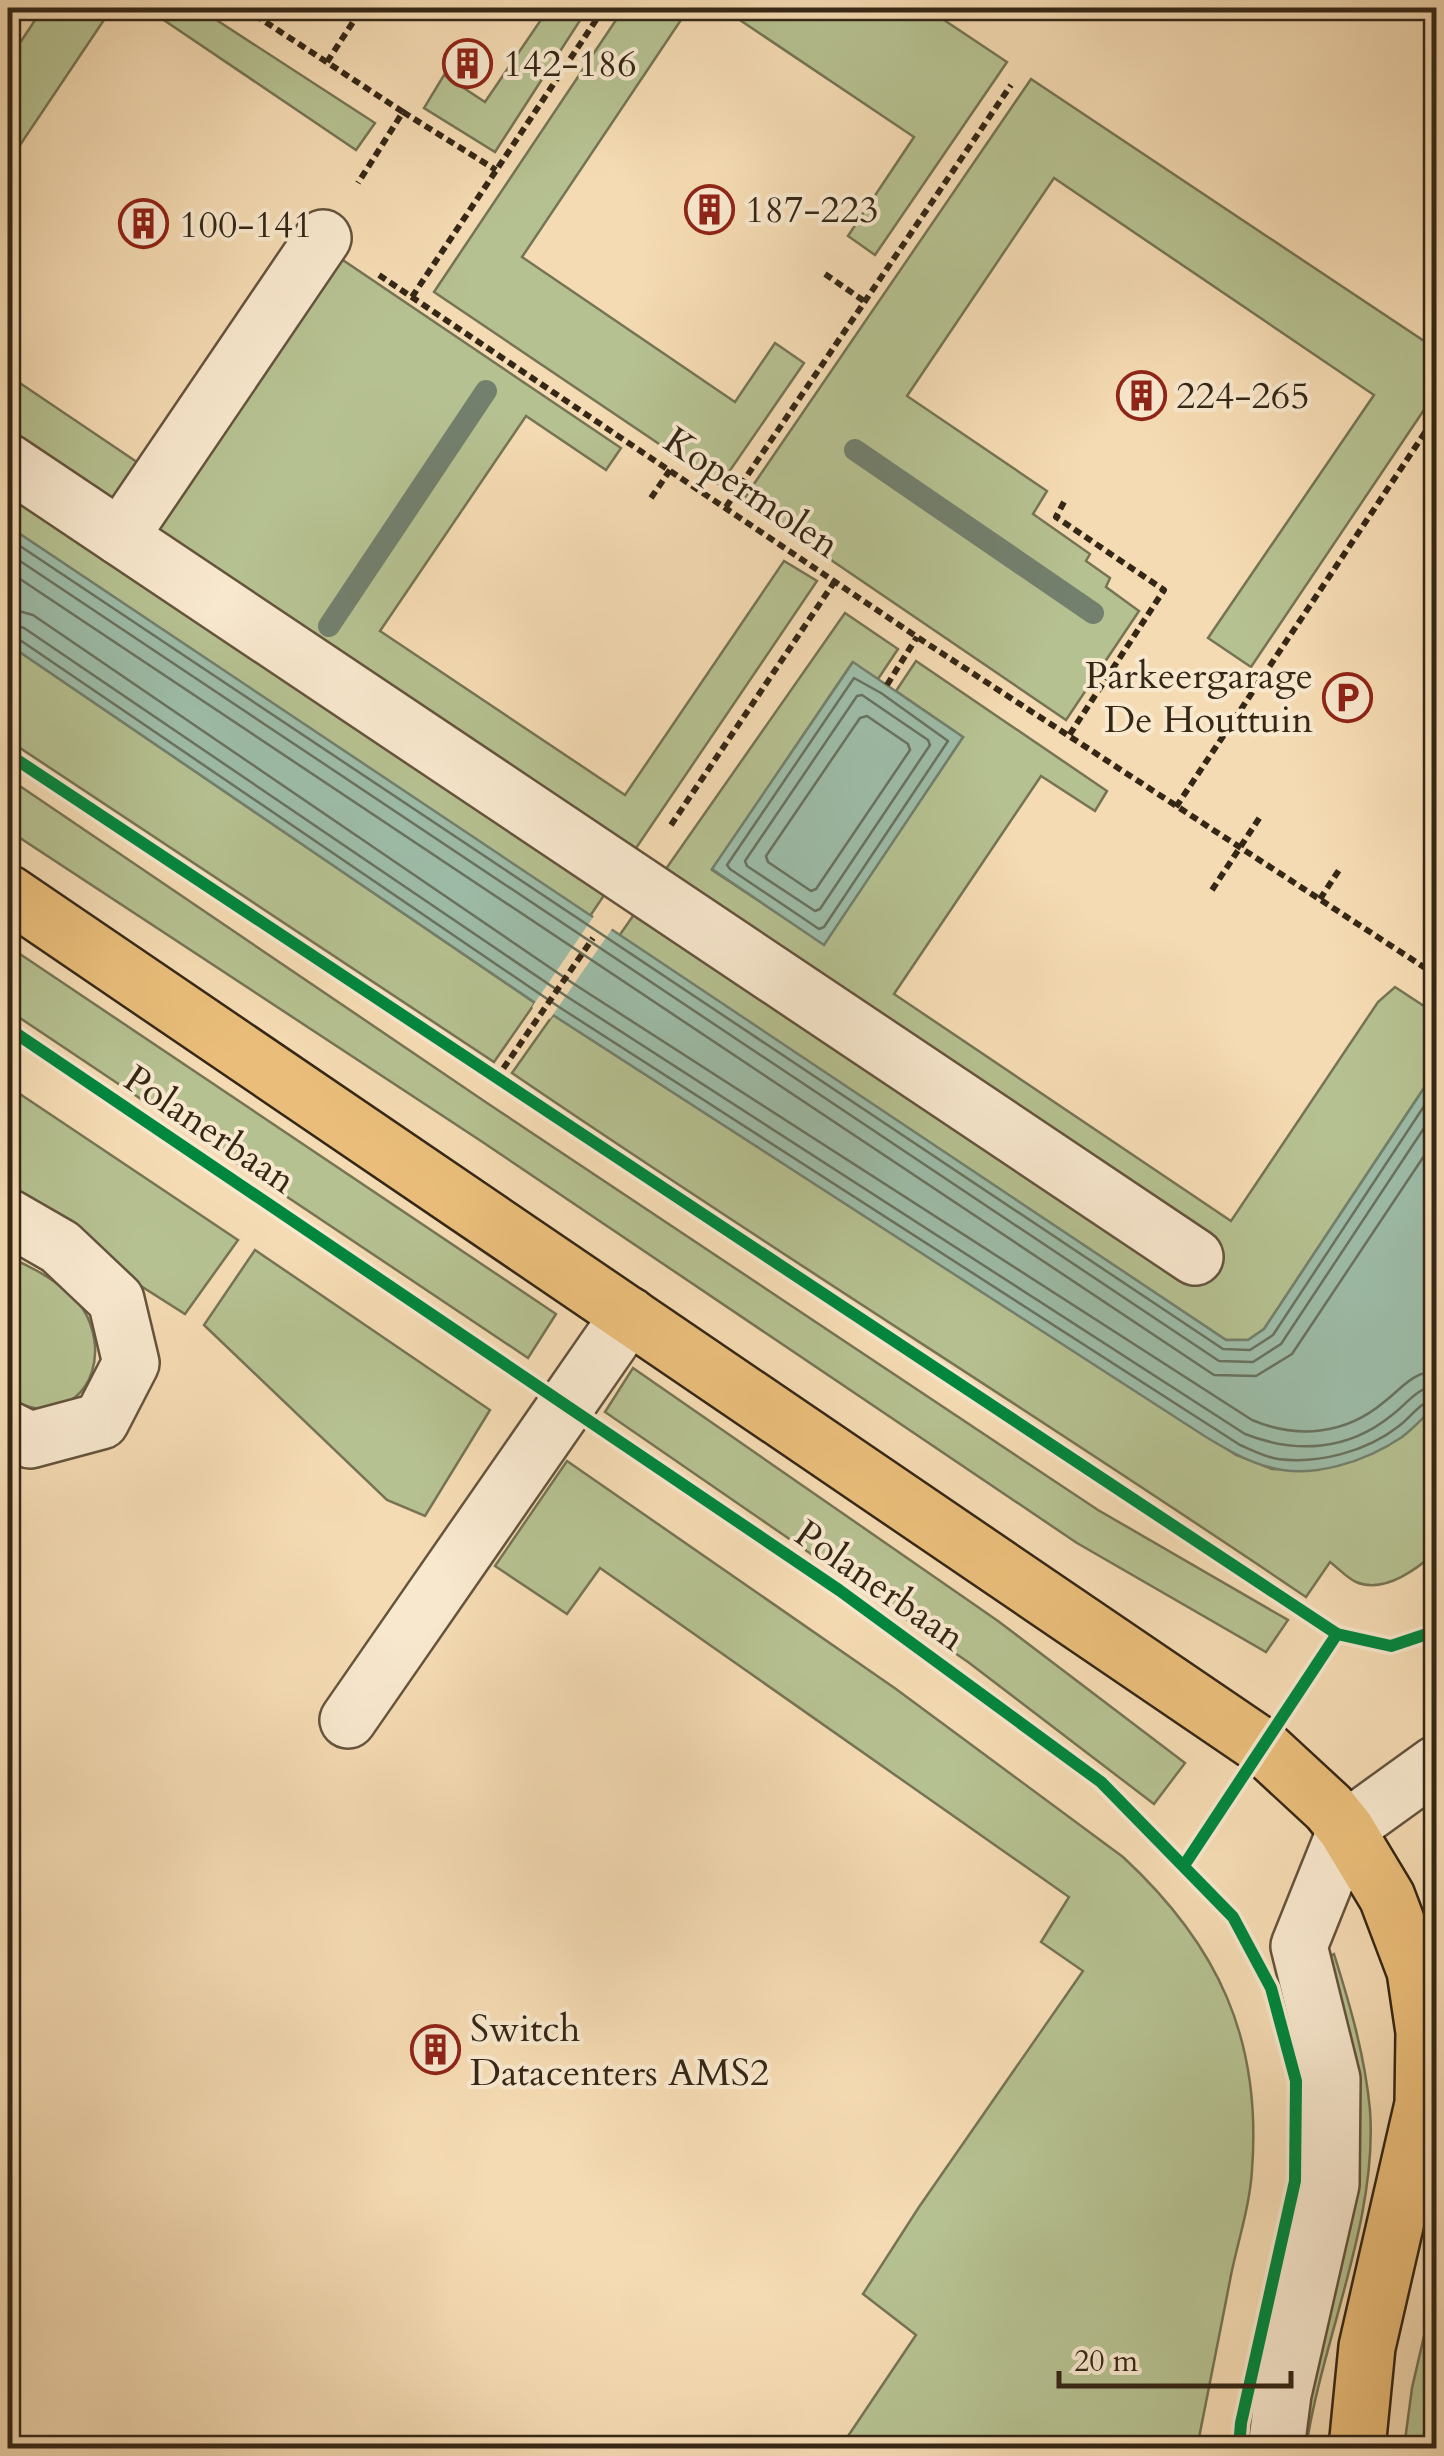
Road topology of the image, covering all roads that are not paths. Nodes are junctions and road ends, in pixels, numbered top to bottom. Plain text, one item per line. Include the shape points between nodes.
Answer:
1 (322, 238) road end
2 (8, 462) edge
3 (120, 537) junction
4 (8, 892) edge
5 (8, 1217) edge
6 (1195, 1256) dead end
7 (629, 1315) junction
8 (8, 1429) edge
9 (348, 1720) dead end
10 (1436, 1764) edge
11 (1346, 1830) junction
12 (1276, 2448) edge
13 (1357, 2448) edge

1 - 3 street
2 - 3 street
3 - 6 street via 623,894
4 - 7 main road
5 - 8 street via 60,1246 116,1300 131,1363 101,1421 30,1440
7 - 9 street
7 - 11 main road via 1263,1747
10 - 11 street
11 - 12 street via 1299,1946 1332,2079 1330,2184
11 - 13 main road via 1387,1897 1414,1971 1424,2032 1423,2104 1366,2348

